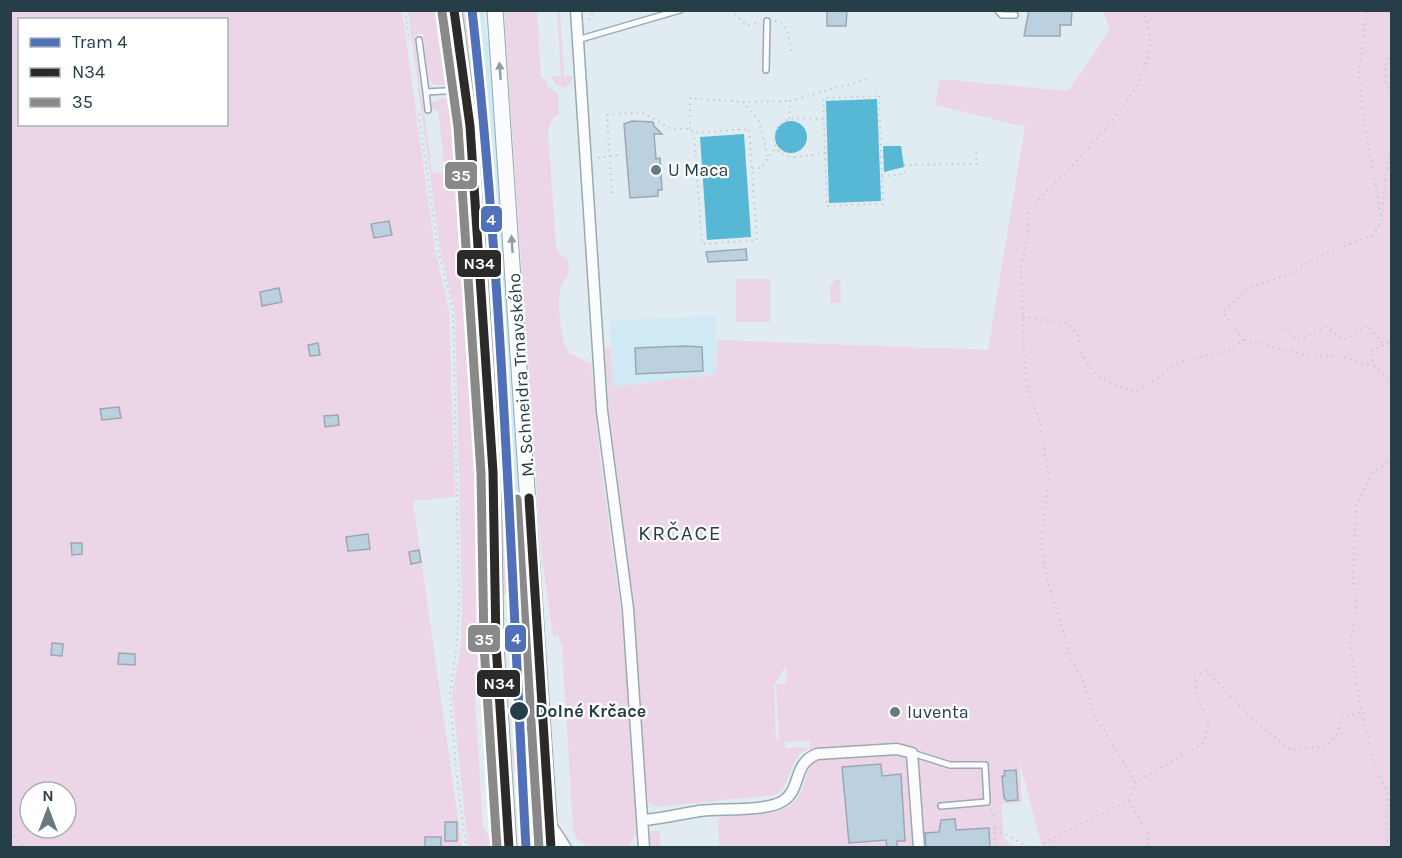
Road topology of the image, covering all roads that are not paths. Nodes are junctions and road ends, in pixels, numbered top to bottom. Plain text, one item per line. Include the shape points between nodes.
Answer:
1 (454, 10) edge
2 (495, 10) edge
3 (576, 10) edge
4 (680, 10) edge
5 (998, 10) edge
6 (1015, 15) dead end
7 (767, 21) dead end
8 (419, 40) dead end
9 (578, 40) junction
10 (766, 70) dead end
11 (467, 90) junction
12 (426, 92) junction
13 (428, 110) dead end
14 (912, 753) junction
15 (941, 806) dead end
16 (644, 820) junction
17 (549, 821) junction
18 (510, 847) edge
19 (551, 848) edge
20 (566, 848) edge
21 (644, 848) edge
22 (919, 848) edge

1 - 11 main road, M. Schneidra Trnavského
17 -> 2 main road, M. Schneidra Trnavského
3 - 9 street
4 - 9 lane
5 - 6 lane via 1002,15
7 - 10 lane
8 - 12 lane
9 - 16 street via 602,411 628,609
11 - 12 lane
11 - 18 main road, M. Schneidra Trnavského via 491,438 495,621
12 - 13 lane
14 - 15 lane via 950,765 985,765 987,802
14 - 16 street via 897,749 817,754 803,763 790,794 782,801
14 - 22 street
16 - 21 street
17 - 19 main road, M. Schneidra Trnavského
17 - 20 street

